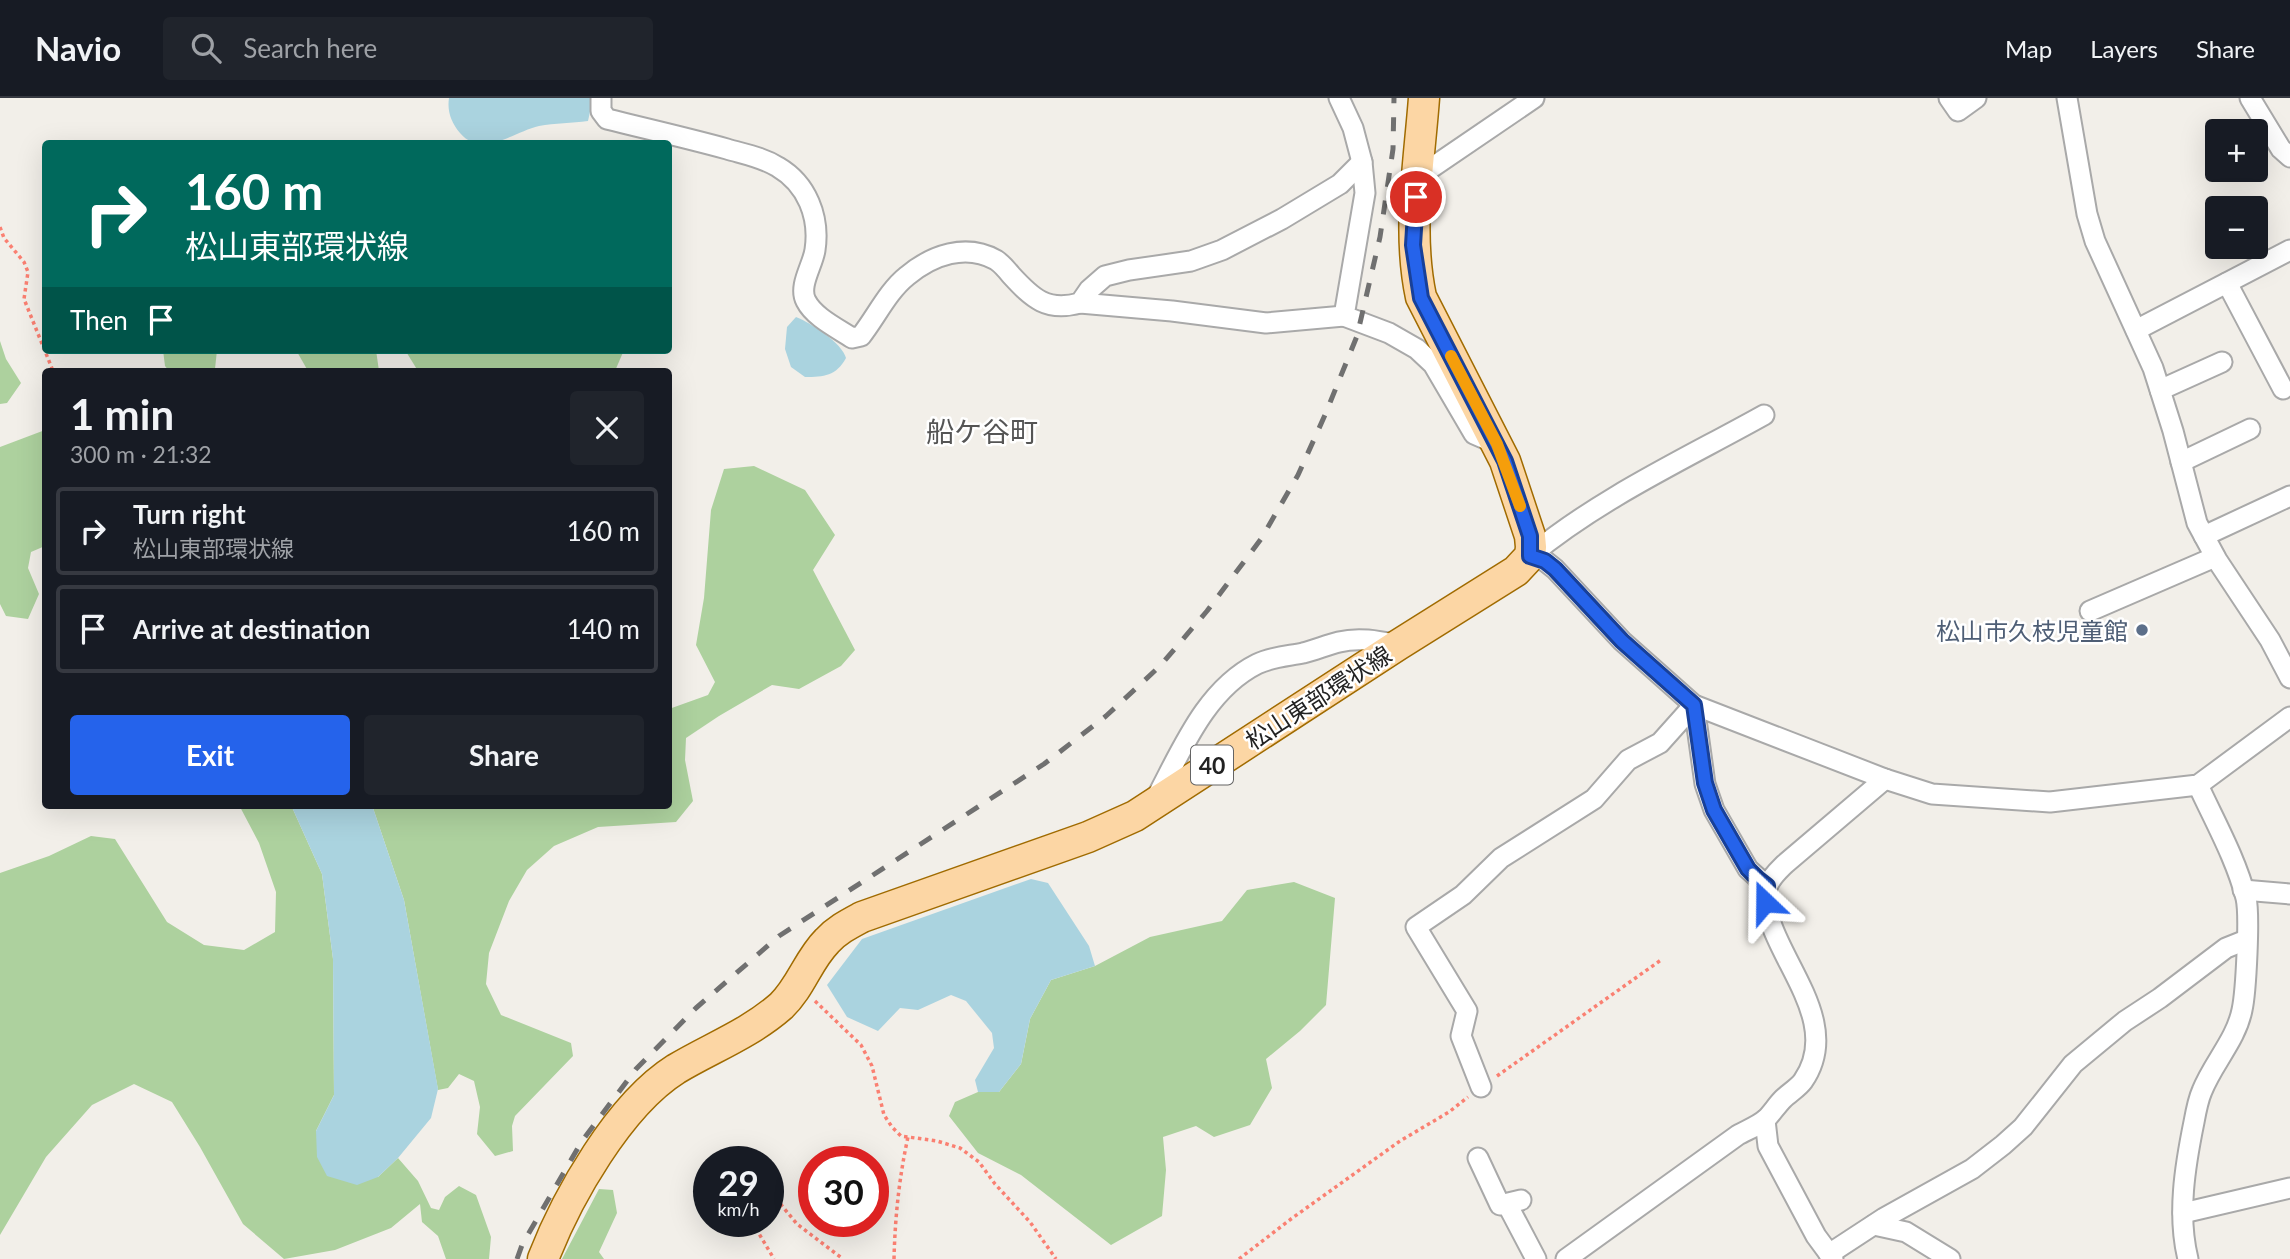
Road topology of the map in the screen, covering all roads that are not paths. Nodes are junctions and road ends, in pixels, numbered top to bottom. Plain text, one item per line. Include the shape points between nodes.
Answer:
1 (601, 98) edge
2 (1339, 98) edge
3 (1424, 98) edge
4 (1534, 98) edge
5 (1949, 98) edge
6 (1976, 98) edge
7 (2067, 98) edge
8 (2250, 98) edge
9 (2290, 157) edge
10 (1362, 162) junction
11 (1418, 177) junction
12 (2290, 250) edge
13 (2227, 283) junction
14 (1080, 303) junction
15 (1344, 316) junction
16 (2136, 330) junction
17 (2222, 362) dead end
18 (2283, 389) dead end
19 (2160, 390) junction
20 (1764, 415) dead end
21 (2250, 429) dead end
22 (1497, 444) junction
23 (2180, 462) junction
24 (2290, 496) edge
25 (2204, 536) junction
26 (1530, 556) junction
27 (2215, 556) junction
28 (2090, 611) dead end
29 (1398, 645) junction
30 (2290, 678) edge
31 (1694, 705) junction
32 (2290, 717) edge
33 (1885, 779) junction
34 (2198, 785) junction
35 (1153, 804) junction
36 (1767, 886) junction
37 (2243, 890) junction
38 (2290, 894) edge
39 (2246, 940) junction
40 (1481, 1087) road end
41 (1765, 1120) junction
42 (1478, 1158) dead end
43 (2290, 1188) edge
44 (2183, 1213) junction
45 (1874, 1225) junction
46 (1831, 1256) edge
47 (542, 1259) edge
48 (1536, 1259) edge
49 (1566, 1259) edge
50 (1950, 1259) edge
51 (2188, 1259) edge

1 - 14 street via 600,111 607,119 759,158 797,181 816,220 815,250 804,299 852,338 861,336 906,277 948,254 971,251 998,261 1028,293 1046,304 1063,308
2 - 10 street
3 - 11 main road
4 - 11 street
5 - 6 street via 1958,111
7 - 16 street via 2091,228
8 - 9 street
10 - 14 street via 1339,184 1222,250 1191,261 1105,276
10 - 15 street via 1365,193
11 - 22 main road via 1413,245 1421,298
12 - 13 street
13 - 16 street
13 - 18 street
14 - 15 street via 1266,323
15 - 22 street via 1417,349 1433,364 1474,434
16 - 19 street
17 - 19 street
19 - 23 street
20 - 26 street via 1624,492
21 - 23 street
22 - 26 main road via 1530,536
23 - 25 street
24 - 25 street
25 - 27 street
26 - 29 main road, 松山東部環状線 / 40 via 1516,571
26 - 31 street via 1555,569 1622,641
27 - 28 street
27 - 30 street
29 - 35 main road, 松山東部環状線 / 40
29 - 35 street via 1341,641 1267,661 1242,673 1207,708
31 - 33 street
31 - 36 street via 1705,783 1714,810 1748,869
31 - 40 street via 1660,743 1628,760 1594,799 1501,858 1462,895 1416,927 1467,1011 1461,1036
32 - 34 street
33 - 34 street via 1932,794 2050,802
33 - 36 street via 1785,864
34 - 37 street
35 - 47 main road, 松山東部環状線 / 40 via 1088,837 862,917 841,929 825,942 800,985 782,1004 736,1038 676,1069 642,1096 568,1203
36 - 41 street via 1769,918 1815,1020 1817,1041 1802,1082
37 - 38 street
37 - 39 street
39 - 44 street via 2242,1008 2236,1032 2200,1093
39 - 45 street via 2226,948 2096,1044 2073,1064 2023,1127 1983,1161
41 - 46 street via 1768,1146
41 - 49 street
42 - 48 street via 1500,1205 1514,1202
43 - 44 street
44 - 51 street
45 - 46 street
45 - 50 street via 1906,1232

